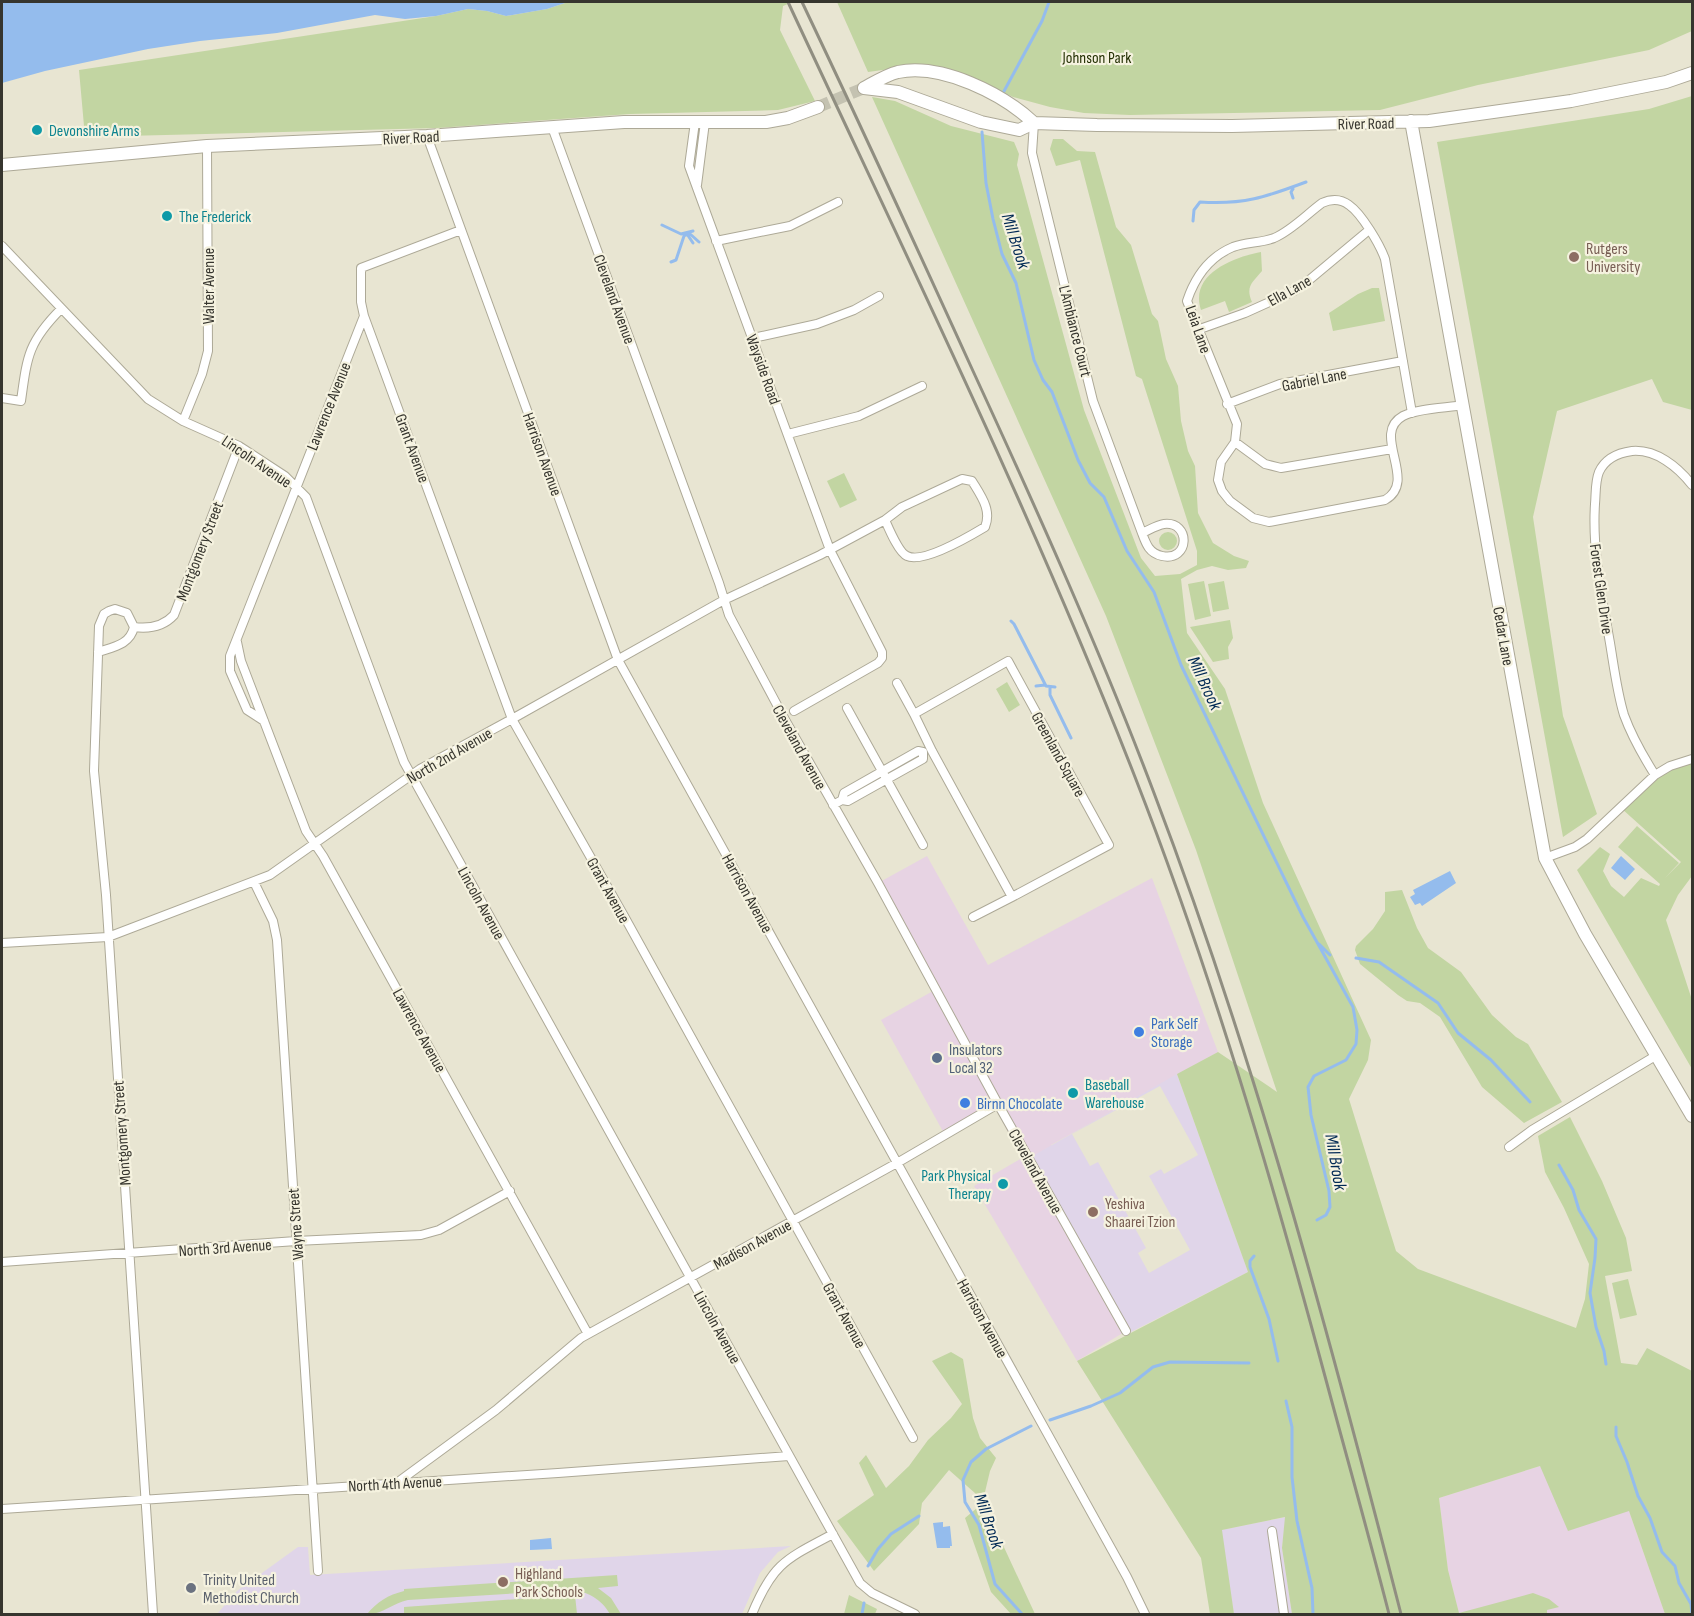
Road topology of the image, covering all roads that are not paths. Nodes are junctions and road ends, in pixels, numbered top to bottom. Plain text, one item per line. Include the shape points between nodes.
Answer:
1 (1692, 73) edge
2 (818, 107) tunnel mouth
3 (700, 122) junction
4 (1411, 122) junction
5 (1034, 123) junction
6 (552, 127) junction
7 (427, 136) junction
8 (207, 146) junction
9 (2, 165) edge
10 (838, 202) dead end
11 (461, 230) junction
12 (1370, 230) junction
13 (716, 241) junction
14 (2, 246) edge
15 (879, 296) dead end
16 (61, 309) junction
17 (364, 316) junction
18 (1197, 330) junction
19 (753, 338) junction
20 (1403, 362) junction
21 (922, 386) dead end
22 (2, 398) edge
23 (1227, 404) junction
24 (1464, 405) junction
25 (1412, 413) junction
26 (183, 421) junction
27 (788, 434) junction
28 (1235, 442) junction
29 (239, 446) junction
30 (1392, 449) junction
31 (1692, 485) edge
32 (296, 487) junction
33 (885, 520) junction
34 (1142, 533) junction
35 (830, 550) junction
36 (724, 600) junction
37 (134, 627) junction
38 (237, 642) junction
39 (98, 652) junction
40 (618, 660) junction
41 (897, 683) dead end
42 (847, 708) dead end
43 (794, 711) dead end
44 (914, 714) junction
45 (512, 719) junction
46 (264, 721) junction
47 (927, 750) junction
48 (1692, 759) edge
49 (881, 771) junction
50 (411, 775) junction
51 (1655, 775) junction
52 (886, 780) junction
53 (837, 802) junction
54 (314, 843) junction
55 (923, 845) dead end
56 (1545, 858) junction
57 (254, 882) junction
58 (1012, 897) junction
59 (974, 917) dead end
60 (108, 937) junction
61 (2, 943) edge
62 (1657, 1055) junction
63 (998, 1104) junction
64 (1692, 1116) edge
65 (1509, 1147) dead end
66 (897, 1163) junction
67 (510, 1191) junction
68 (793, 1221) junction
69 (296, 1241) junction
70 (128, 1254) junction
71 (2, 1262) edge
72 (691, 1277) junction
73 (1126, 1331) dead end
74 (588, 1334) junction
75 (913, 1438) dead end
76 (789, 1455) junction
77 (398, 1482) junction
78 (313, 1488) junction
79 (145, 1499) junction
80 (2, 1509) edge
81 (1272, 1531) dead end
82 (832, 1534) junction
83 (318, 1571) dead end
84 (153, 1614) edge
85 (752, 1614) edge
86 (915, 1614) edge
87 (1145, 1614) edge
88 (1284, 1614) edge

1 - 4 street, River Road via 1571,101
2 - 3 street, River Road via 766,122
3 - 6 street, River Road
3 - 13 street, Wayside Road via 689,166
4 - 5 street, River Road via 1232,126
4 - 24 street, Cedar Lane
5 - 5 street, River Road via 1016,107 981,88 932,72 898,72 864,88 898,92 1018,130
5 - 34 street, L'Ambiance Court via 1032,153 1093,401
6 - 7 street, River Road
6 - 36 street, Cleveland Avenue
7 - 8 street, River Road
7 - 11 street, Harrison Avenue
8 - 9 street, River Road
8 - 26 street, Walter Avenue via 208,351
10 - 13 street via 790,226
11 - 17 street, Lawrence Avenue via 361,268
11 - 40 street, Harrison Avenue
12 - 18 street, Ella Lane via 1294,291
12 - 18 street, Leia Lane via 1350,205 1331,199 1276,237 1234,246 1211,261 1193,284 1187,301
12 - 20 street, Leia Lane via 1385,259
13 - 19 street, Wayside Road
14 - 16 street, Lincoln Avenue
15 - 19 street via 817,324
16 - 22 street via 33,344 21,401
16 - 26 street, Lincoln Avenue via 148,399
17 - 32 street, Lawrence Avenue
17 - 45 street, Grant Avenue
18 - 23 street, Leia Lane
19 - 27 street, Wayside Road
20 - 23 street, Gabriel Lane via 1280,384
20 - 25 street, Leia Lane
21 - 27 street via 859,416
23 - 28 street, Leia Lane via 1237,424
24 - 25 street
24 - 56 street, Cedar Lane
25 - 30 street via 1396,422
26 - 29 street, Lincoln Avenue
27 - 35 street, Wayside Road
28 - 30 street via 1265,464 1281,468
28 - 30 street via 1221,462 1218,480 1222,490 1253,518 1269,522 1391,497 1399,481
29 - 32 street, Lincoln Avenue
29 - 37 street, Montgomery Street via 174,615 162,625
31 - 51 street, Forest Glen Drive via 1664,459 1636,451 1609,459 1597,479 1596,563 1620,699 1634,738
32 - 38 street, Lawrence Avenue
32 - 50 street, Lincoln Avenue via 306,498
33 - 33 street, North 2nd Avenue via 903,553 923,558 985,527 988,516 972,481 962,479 902,507
33 - 35 street, North 2nd Avenue
34 - 34 street, L'Ambiance Court via 1162,524 1172,525 1183,533 1183,547 1173,556 1158,555 1147,547
35 - 36 street, North 2nd Avenue
35 - 43 street, Wayside Road via 876,638 882,658
36 - 40 street, North 2nd Avenue
36 - 53 street, Cleveland Avenue via 740,636
37 - 39 street via 126,641
37 - 39 street, Montgomery Street via 122,610 104,614 99,626
38 - 46 street, Lawrence Avenue
38 - 46 street, Lawrence Avenue via 230,656 231,671 247,711
39 - 60 street, Montgomery Street via 94,771
40 - 45 street, North 2nd Avenue
40 - 66 street, Harrison Avenue
41 - 44 street
42 - 49 street
44 - 47 street
44 - 58 street, Greenland Square via 1008,661 1109,845
45 - 50 street, North 2nd Avenue
45 - 68 street, Grant Avenue
46 - 54 street, Lawrence Avenue
47 - 49 street
47 - 52 street via 923,759
47 - 58 street
48 - 51 street
49 - 52 street
49 - 53 street via 844,793
50 - 54 street, North 2nd Avenue
50 - 72 street, Lincoln Avenue
51 - 56 street via 1587,839
52 - 53 street via 848,801
52 - 55 street
53 - 63 street, Cleveland Avenue
54 - 57 street, North 2nd Avenue
54 - 67 street, Lawrence Avenue
56 - 62 street, Cedar Lane
57 - 60 street, North 2nd Avenue
57 - 69 street, Wayne Street via 273,921 277,940
58 - 59 street, Greenland Square
60 - 61 street, North 2nd Avenue
60 - 70 street, Montgomery Street
62 - 64 street, Cedar Lane
62 - 65 street
63 - 66 street, Madison Avenue
63 - 73 street, Cleveland Avenue
66 - 68 street, Madison Avenue
66 - 87 street, Harrison Avenue
67 - 69 street, North 3rd Avenue via 439,1230 421,1235
67 - 74 street, Lawrence Avenue
68 - 72 street, Madison Avenue
68 - 75 street, Grant Avenue
69 - 70 street, North 3rd Avenue
69 - 78 street, Wayne Street
70 - 71 street, North 3rd Avenue
70 - 79 street, Montgomery Street
72 - 74 street, Madison Avenue
72 - 76 street, Lincoln Avenue
74 - 77 street, Madison Avenue via 496,1410
76 - 77 street, North 4th Avenue
76 - 82 street, Lincoln Avenue
77 - 78 street, North 4th Avenue
78 - 79 street, North 4th Avenue
78 - 83 street, Wayne Street
79 - 80 street, North 4th Avenue
79 - 84 street, Montgomery Street
81 - 88 street
82 - 85 street via 780,1565
82 - 86 street, Lincoln Avenue via 861,1583 872,1593

